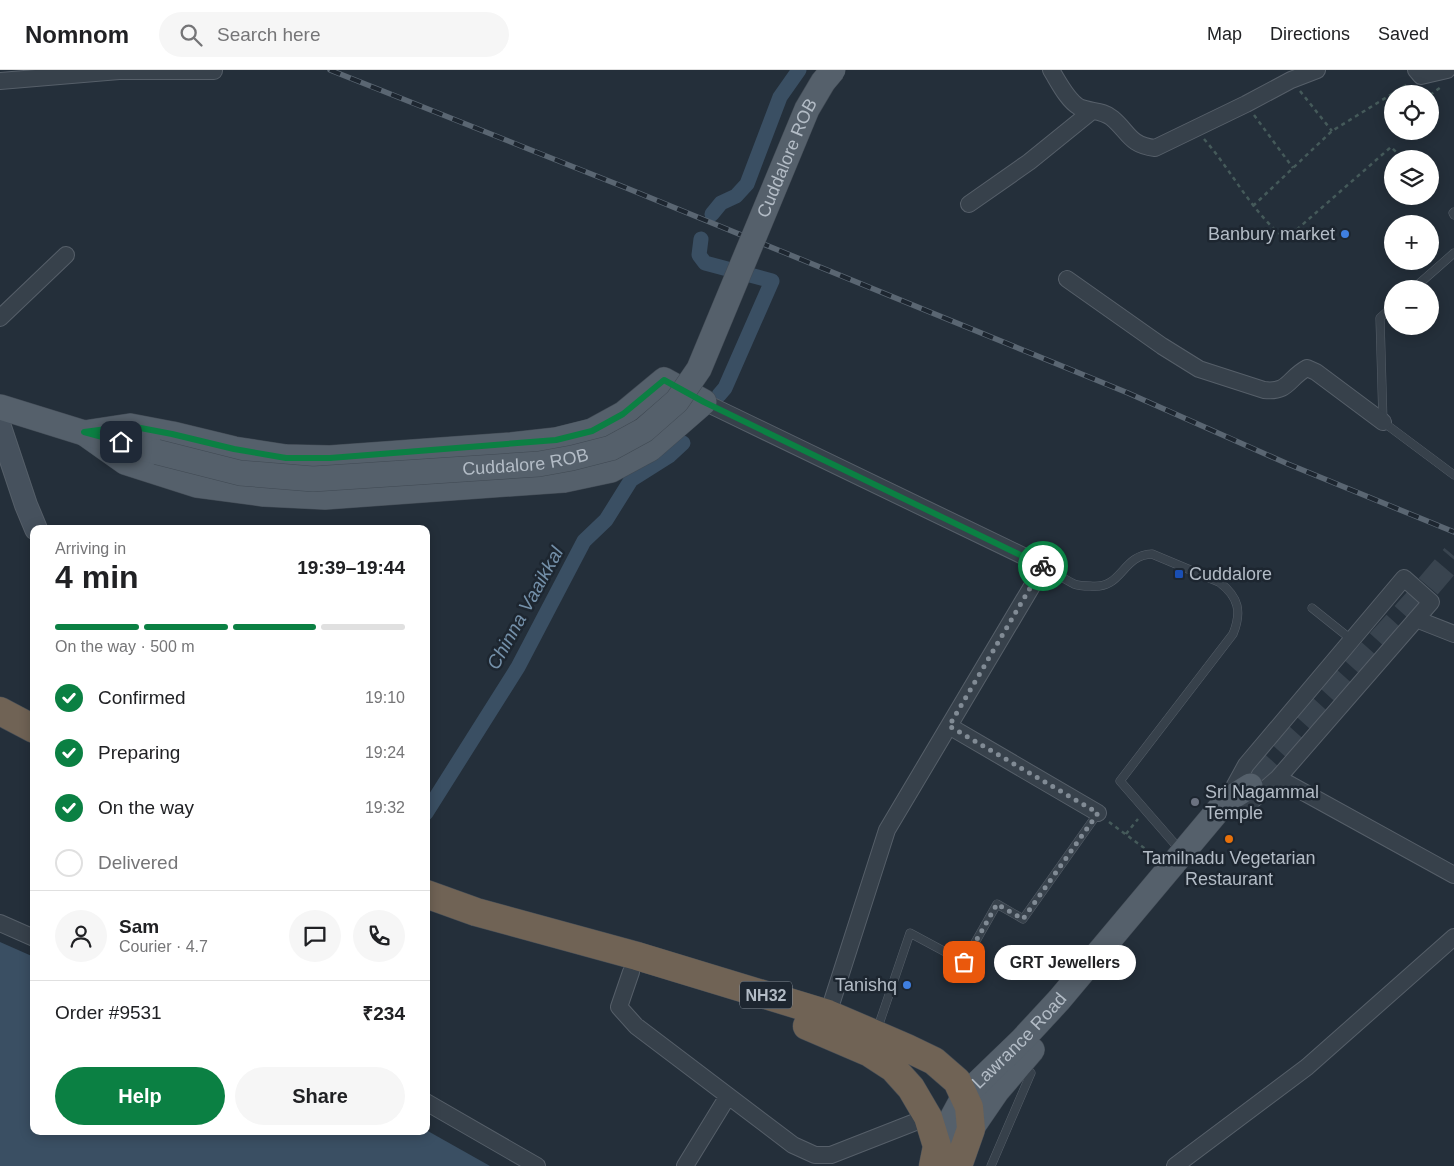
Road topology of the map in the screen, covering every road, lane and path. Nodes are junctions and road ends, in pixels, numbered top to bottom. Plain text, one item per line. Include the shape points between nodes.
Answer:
1 (833, 70) edge
2 (1050, 70) edge
3 (1317, 70) edge
4 (1447, 70) edge
5 (214, 71) edge
6 (1419, 73) edge
7 (1290, 80) junction
8 (0, 81) edge
9 (1246, 104) junction
10 (1092, 111) junction
11 (1195, 129) junction
12 (1332, 131) junction
13 (1384, 153) edge
14 (1293, 168) junction
15 (969, 204) dead end
16 (1253, 206) junction
17 (1454, 253) edge
18 (66, 256) dead end
19 (1067, 279) dead end
20 (1423, 280) edge
21 (1384, 314) edge
22 (0, 318) edge
23 (704, 402) junction
24 (0, 407) edge
25 (1383, 422) junction
26 (0, 427) edge
27 (84, 432) junction
28 (1454, 475) edge
29 (34, 525) edge
30 (1044, 566) junction
31 (1312, 608) dead end
32 (1416, 619) junction
33 (1454, 634) edge
34 (1352, 640) junction
35 (0, 694) edge
36 (30, 709) edge
37 (0, 711) edge
38 (949, 726) junction
39 (30, 727) edge
40 (1261, 781) junction
41 (1233, 806) junction
42 (1146, 810) junction
43 (1098, 813) junction
44 (1125, 834) junction
45 (1176, 860) junction
46 (1454, 875) edge
47 (430, 895) edge
48 (430, 909) edge
49 (0, 922) edge
50 (30, 936) edge
51 (1454, 938) edge
52 (631, 972) junction
53 (828, 1014) junction
54 (876, 1034) junction
55 (1031, 1072) dead end
56 (728, 1096) junction
57 (964, 1096) junction
58 (430, 1104) edge
59 (928, 1117) junction
60 (971, 1129) junction
61 (935, 1156) edge
62 (537, 1166) edge
63 (685, 1166) edge
64 (958, 1166) edge
65 (991, 1166) edge
66 (1175, 1166) edge

1 - 27 main road, Cuddalore ROB, bridge via 807,109 699,369 676,402 644,430 611,448 539,464 313,478 240,473
2 - 10 street via 1078,106
3 - 7 street
4 - 6 street
5 - 8 street via 119,71
6 - 12 path
7 - 9 street
7 - 12 path
9 - 11 street
9 - 14 path
10 - 11 street via 1112,117 1130,138 1142,146 1155,148
10 - 15 street via 1029,162
11 - 16 path
12 - 14 path
13 - 16 path via 1286,239
14 - 16 path
17 - 20 lane
18 - 22 street
19 - 25 street via 1199,369 1276,392 1307,368
21 - 25 lane via 1380,318
23 - 27 main road via 664,380 623,414 592,431 556,440 330,458 277,456 130,426
23 - 27 main road via 650,449 610,470 564,480 326,498 197,485 125,462
23 - 30 street
24 - 27 main road, Cuddalore ROB
25 - 28 lane
26 - 29 street
30 - 38 street
30 - 42 lane via 1076,585 1094,587 1110,584 1133,560 1143,554 1152,554 1220,582 1236,600 1238,624 1233,634 1120,781
31 - 34 lane
32 - 33 street
32 - 34 street via 1430,602 1404,578
32 - 40 street
34 - 41 street via 1246,765
35 - 36 highway
37 - 39 highway
38 - 43 street
38 - 53 street via 887,830
40 - 41 main road, Lawrance Road
40 - 46 street
41 - 45 main road, Lawrance Road
41 - 60 main road, Lawrance Road via 992,1097
42 - 44 path
42 - 45 lane
43 - 44 path
43 - 54 lane via 1023,919 997,904 964,962 910,932
44 - 45 path
45 - 57 main road, Lawrance Road via 1059,1000
47 - 53 highway, NH32 via 476,912 637,956
48 - 52 highway, NH32
49 - 50 street
51 - 66 street via 1307,1067
52 - 56 street via 619,1007 636,1026
52 - 59 highway, NH32 via 806,1026 870,1053 893,1068 911,1088
53 - 54 highway, NH32
54 - 57 highway, NH32 via 934,1061 957,1081
55 - 65 lane
56 - 59 street via 794,1145 815,1155 831,1155
56 - 63 street
57 - 60 highway, NH32
57 - 61 main road, Lawrance Road
58 - 62 street
59 - 61 highway, NH32
60 - 64 highway, NH32

